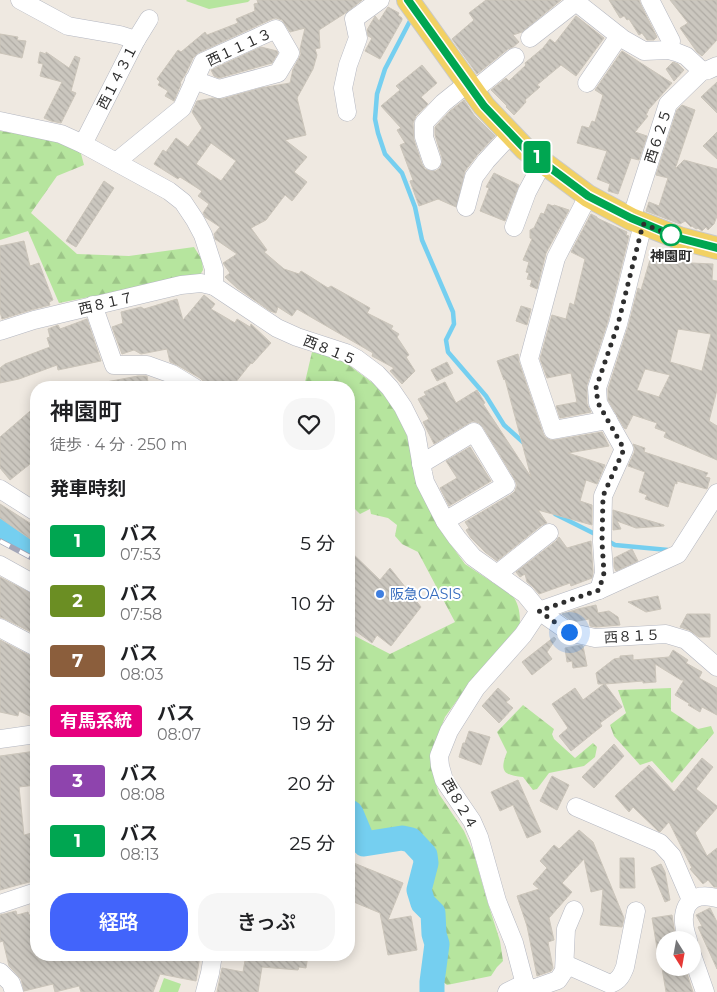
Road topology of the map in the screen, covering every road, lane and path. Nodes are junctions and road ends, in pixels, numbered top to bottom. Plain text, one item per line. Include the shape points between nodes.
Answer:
1 (20, 0) edge
2 (380, 0) edge
3 (408, 0) edge
4 (576, 1) edge
5 (655, 2) edge
6 (149, 19) dead end
7 (619, 36) junction
8 (530, 38) dead end
9 (136, 40) junction
10 (669, 50) junction
11 (515, 57) dead end
12 (711, 71) edge
13 (194, 80) junction
14 (587, 83) dead end
15 (471, 87) junction
16 (347, 112) dead end
17 (0, 121) edge
18 (511, 134) junction
19 (83, 144) junction
20 (432, 160) dead end
21 (116, 162) junction
22 (543, 162) junction
23 (588, 196) junction
24 (466, 207) dead end
25 (637, 221) junction
26 (514, 227) dead end
27 (717, 248) edge
28 (214, 286) junction
29 (93, 306) junction
30 (0, 331) edge
31 (184, 381) edge
32 (608, 420) junction
33 (421, 464) junction
34 (0, 489) edge
35 (717, 494) edge
36 (30, 508) edge
37 (445, 520) junction
38 (549, 533) dead end
39 (0, 565) edge
40 (497, 574) junction
41 (30, 582) edge
42 (599, 590) junction
43 (539, 611) junction
44 (0, 628) edge
45 (30, 644) edge
46 (717, 667) edge
47 (30, 735) edge
48 (0, 739) edge
49 (576, 807) dead end
50 (30, 894) edge
51 (717, 898) edge
52 (691, 900) junction
53 (0, 904) edge
54 (574, 910) dead end
55 (636, 911) dead end
56 (686, 931) edge
57 (212, 961) edge
58 (564, 964) junction
59 (0, 972) edge
60 (699, 976) edge
61 (526, 989) edge
62 (14, 992) edge
63 (205, 992) edge
64 (507, 992) edge
65 (705, 992) edge

1 - 9 street, 西１４３１ via 68,26
2 - 16 street via 354,19 358,38 343,88
3 - 15 main road
4 - 7 street
4 - 8 street
5 - 10 street via 671,41
6 - 9 street
7 - 10 street via 644,51
7 - 14 street
9 - 19 street, 西１４３１
10 - 12 street, 西６２５
11 - 15 street
12 - 25 street, 西６２５ via 668,104
13 - 13 street, 西１１１３ via 203,62 276,29 290,53 278,73 219,89
13 - 21 street, 西１１１３ via 182,108
15 - 18 main road
15 - 20 street via 443,103 424,123 424,137
17 - 19 street via 61,134
18 - 22 main road
18 - 24 street via 474,177
19 - 21 street
21 - 28 street via 183,202 203,235 214,269
22 - 23 main road
22 - 26 street
23 - 25 main road
23 - 32 street via 556,258 528,359 553,430
25 - 27 main road via 679,238
25 - 32 street, 西６２５ via 618,324 596,388 598,403
28 - 29 street, 西８１７ via 188,283
28 - 33 street, 西８１５ via 277,328 346,353 377,374 403,407 416,433
29 - 30 street, 西８１７
29 - 31 street via 114,365 147,365
32 - 42 street, 西６２５ via 624,449 603,496 604,573
33 - 37 street, 西８１５ via 425,482
33 - 37 street via 474,432 506,485
34 - 36 street
35 - 42 street via 678,554
37 - 40 street, 西８１５ via 473,557
38 - 40 street
39 - 41 street
40 - 43 street, 西８１５ via 525,594
42 - 43 street
43 - 46 street, 西８１５ via 569,632 595,638 666,634 686,640
43 - 61 street, 西８２４ via 523,635 476,688 449,731 440,756 444,780 479,837
44 - 45 street
47 - 48 street
49 - 52 street via 660,843 672,856
50 - 53 street
51 - 52 street via 697,897
52 - 56 street via 684,915
54 - 58 street via 566,929
55 - 58 street via 625,967 616,982 610,984
57 - 63 street
58 - 61 street via 564,972 558,980
59 - 62 street via 11,982
60 - 65 street
61 - 64 street

